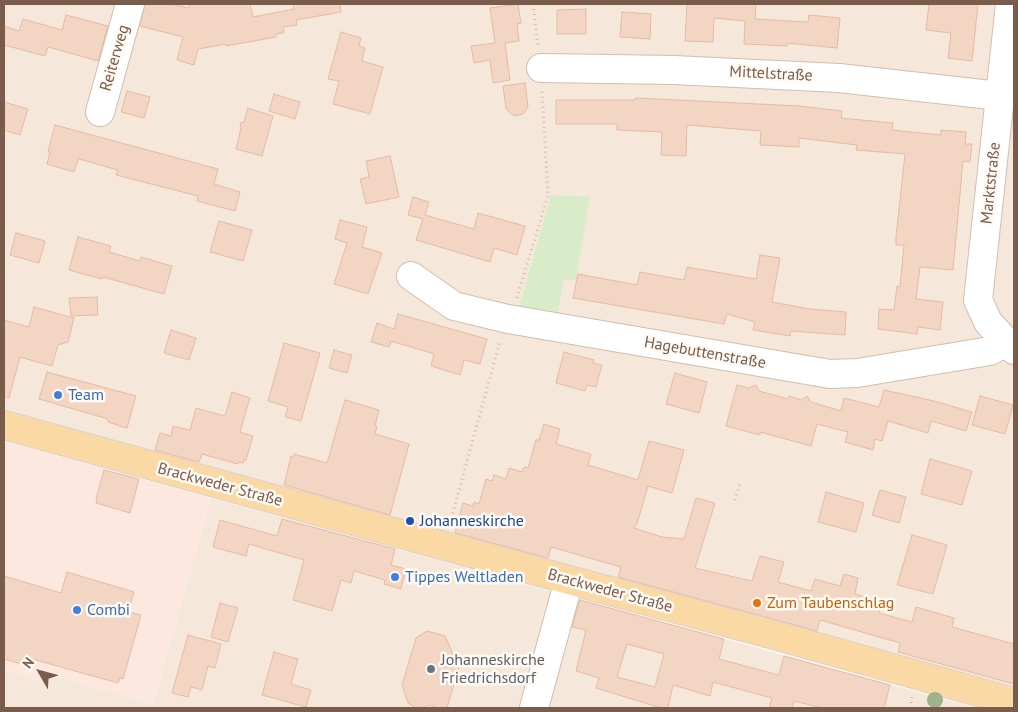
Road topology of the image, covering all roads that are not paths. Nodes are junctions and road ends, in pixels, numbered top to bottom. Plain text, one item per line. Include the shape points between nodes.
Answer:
1 (130, 4) edge
2 (1010, 4) edge
3 (541, 68) road end
4 (1000, 96) junction
5 (100, 112) dead end
6 (411, 276) dead end
7 (1010, 346) edge
8 (4, 425) edge
9 (569, 580) junction
10 (1014, 702) edge
11 (534, 708) edge

1 - 5 street, Reiterweg
2 - 4 street, Marktstraße
3 - 4 street, Mittelstraße via 839,78
4 - 7 street, Marktstraße via 978,300 988,322
6 - 7 street, Hagebuttenstraße via 454,306 508,319 830,374 857,374
8 - 9 main road, Brackweder Straße
9 - 10 main road, Brackweder Straße
9 - 11 street

